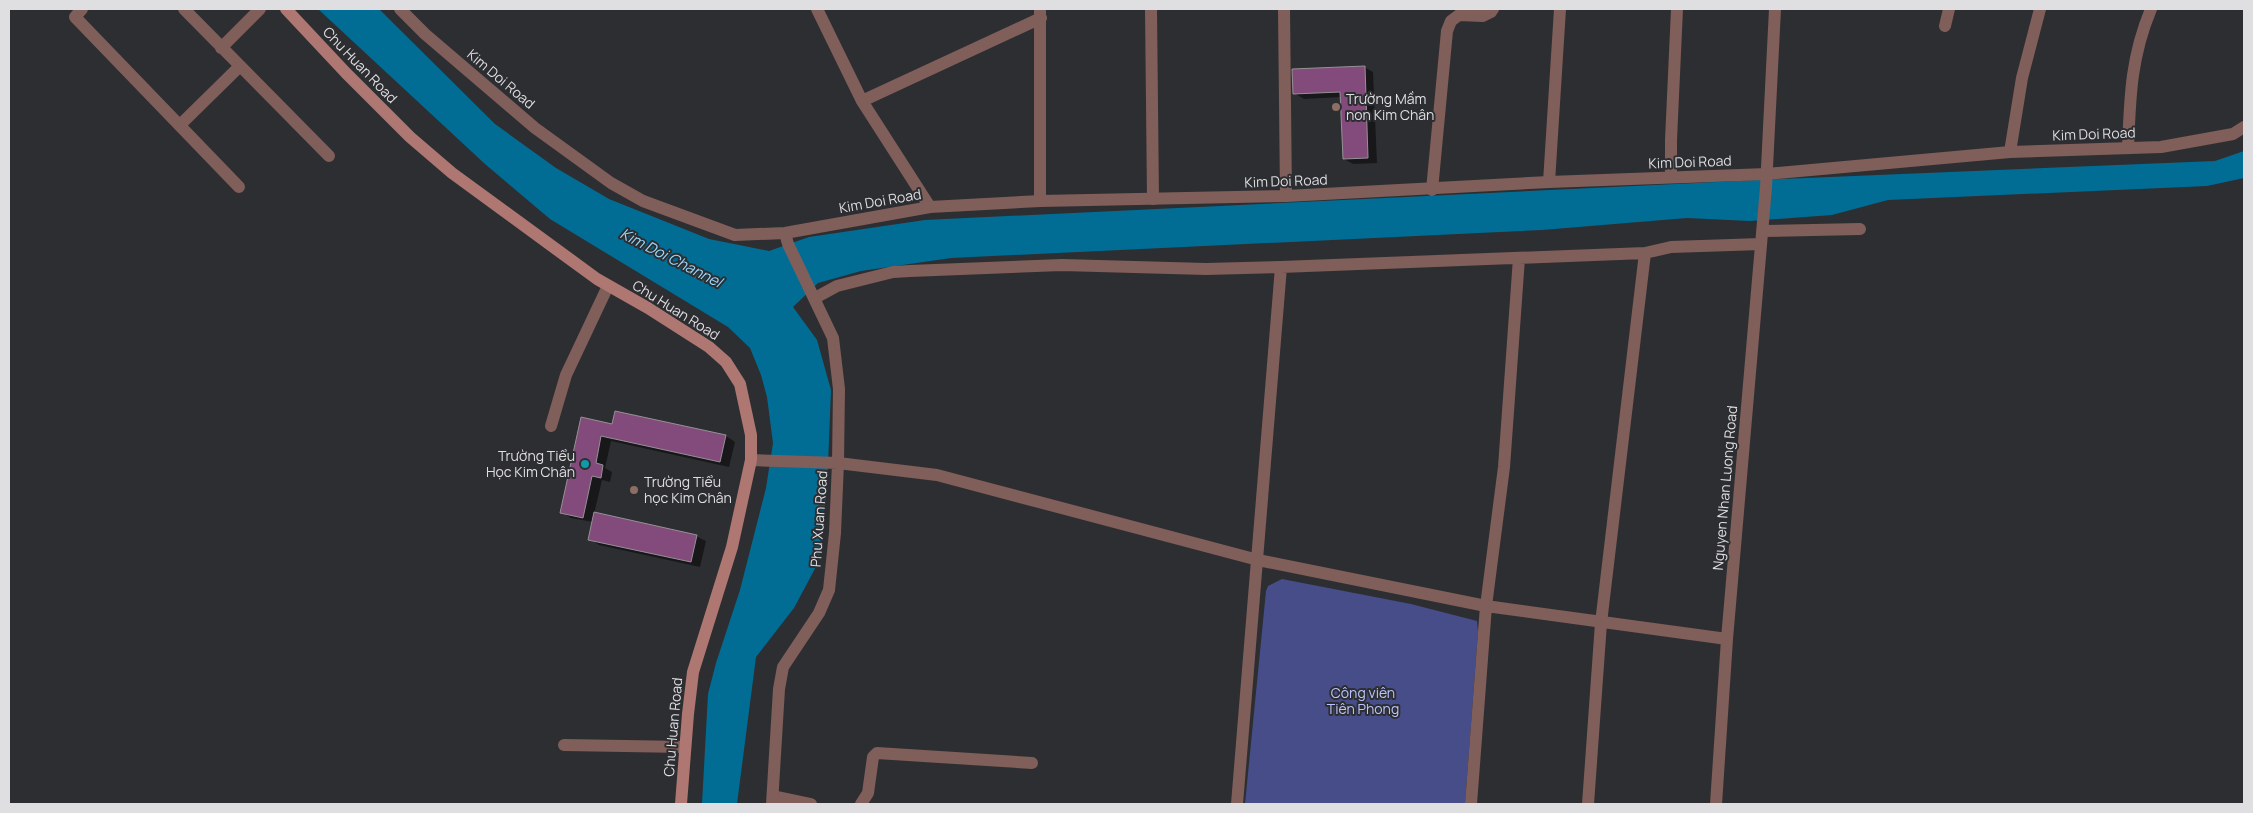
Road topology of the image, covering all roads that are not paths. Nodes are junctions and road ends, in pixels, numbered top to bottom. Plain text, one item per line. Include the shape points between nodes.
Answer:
1 (82, 9) edge
2 (184, 9) edge
3 (260, 9) edge
4 (286, 9) edge
5 (400, 9) edge
6 (817, 9) edge
7 (1151, 9) edge
8 (1284, 9) edge
9 (1493, 9) edge
10 (1560, 9) edge
11 (1677, 9) edge
12 (1774, 9) edge
13 (1949, 9) edge
14 (2040, 9) edge
15 (2151, 9) edge
16 (1040, 14) edge
17 (1945, 26) dead end
18 (220, 48) junction
19 (239, 67) junction
20 (862, 100) junction
21 (180, 125) junction
22 (2244, 127) edge
23 (2128, 148) junction
24 (2010, 152) junction
25 (329, 156) dead end
26 (1671, 178) junction
27 (1767, 181) junction
28 (1550, 182) junction
29 (239, 187) dead end
30 (1432, 190) junction
31 (1286, 196) junction
32 (1153, 198) junction
33 (1040, 201) junction
34 (930, 207) junction
35 (1860, 229) dead end
36 (1763, 231) junction
37 (787, 238) junction
38 (1762, 244) junction
39 (1645, 253) junction
40 (1519, 258) junction
41 (1281, 267) junction
42 (608, 286) junction
43 (816, 298) junction
44 (551, 426) dead end
45 (751, 460) junction
46 (838, 463) junction
47 (1258, 560) junction
48 (1486, 606) junction
49 (1601, 623) junction
50 (1727, 640) junction
51 (564, 745) dead end
52 (685, 747) junction
53 (1032, 762) dead end
54 (772, 800) edge
55 (681, 804) edge
56 (811, 804) edge
57 (860, 804) edge
58 (1236, 804) edge
59 (1471, 804) edge
60 (1588, 804) edge
61 (1716, 804) edge

1 - 21 street via 74,16
2 - 18 street
3 - 18 street
4 - 42 main road, Chu Huan Road via 410,137 445,167
5 - 37 street, Kim Doi Road via 535,128 611,183 643,201 735,235
6 - 20 street
7 - 32 street
8 - 31 street
9 - 30 street via 1484,16 1459,15 1447,31
10 - 28 street
11 - 26 street
12 - 27 street, Nguyen Nhan Luong Road
13 - 17 street
14 - 24 street via 2022,78
15 - 23 street via 2140,36 2131,80
16 - 20 street
16 - 33 street
18 - 19 street
19 - 21 street
19 - 25 street
20 - 34 street
21 - 29 street
22 - 23 street, Kim Doi Road via 2233,134 2161,147
23 - 24 street, Kim Doi Road
24 - 27 street, Kim Doi Road
26 - 27 street, Kim Doi Road
26 - 28 street, Kim Doi Road
27 - 36 street, Nguyen Nhan Luong Road
28 - 30 street, Kim Doi Road
30 - 31 street, Kim Doi Road
31 - 32 street, Kim Doi Road
32 - 33 street, Kim Doi Road
33 - 34 street, Kim Doi Road
34 - 37 street, Kim Doi Road
35 - 36 street
36 - 38 street, Nguyen Nhan Luong Road
37 - 43 street, Phu Xuan Road
38 - 39 street via 1671,247
38 - 50 street, Nguyen Nhan Luong Road
39 - 40 street
39 - 49 street
40 - 41 street
40 - 48 street via 1504,467
41 - 43 street via 1206,269 1062,265 893,272 837,286
41 - 47 street
42 - 44 street via 566,375
42 - 45 main road, Chu Huan Road via 688,332 726,362 740,384 751,435
43 - 46 street, Phu Xuan Road via 833,338 839,389
45 - 46 street
45 - 52 main road, Chu Huan Road via 732,547 693,672
46 - 47 street via 937,475
46 - 54 street, Phu Xuan Road via 829,590 819,613 783,667
47 - 48 street
47 - 58 street
48 - 49 street
48 - 59 street
49 - 50 street
49 - 60 street
50 - 61 street, Nguyen Nhan Luong Road
51 - 52 street
52 - 55 main road, Chu Huan Road
53 - 57 street via 877,753 873,757 868,793
54 - 56 street

